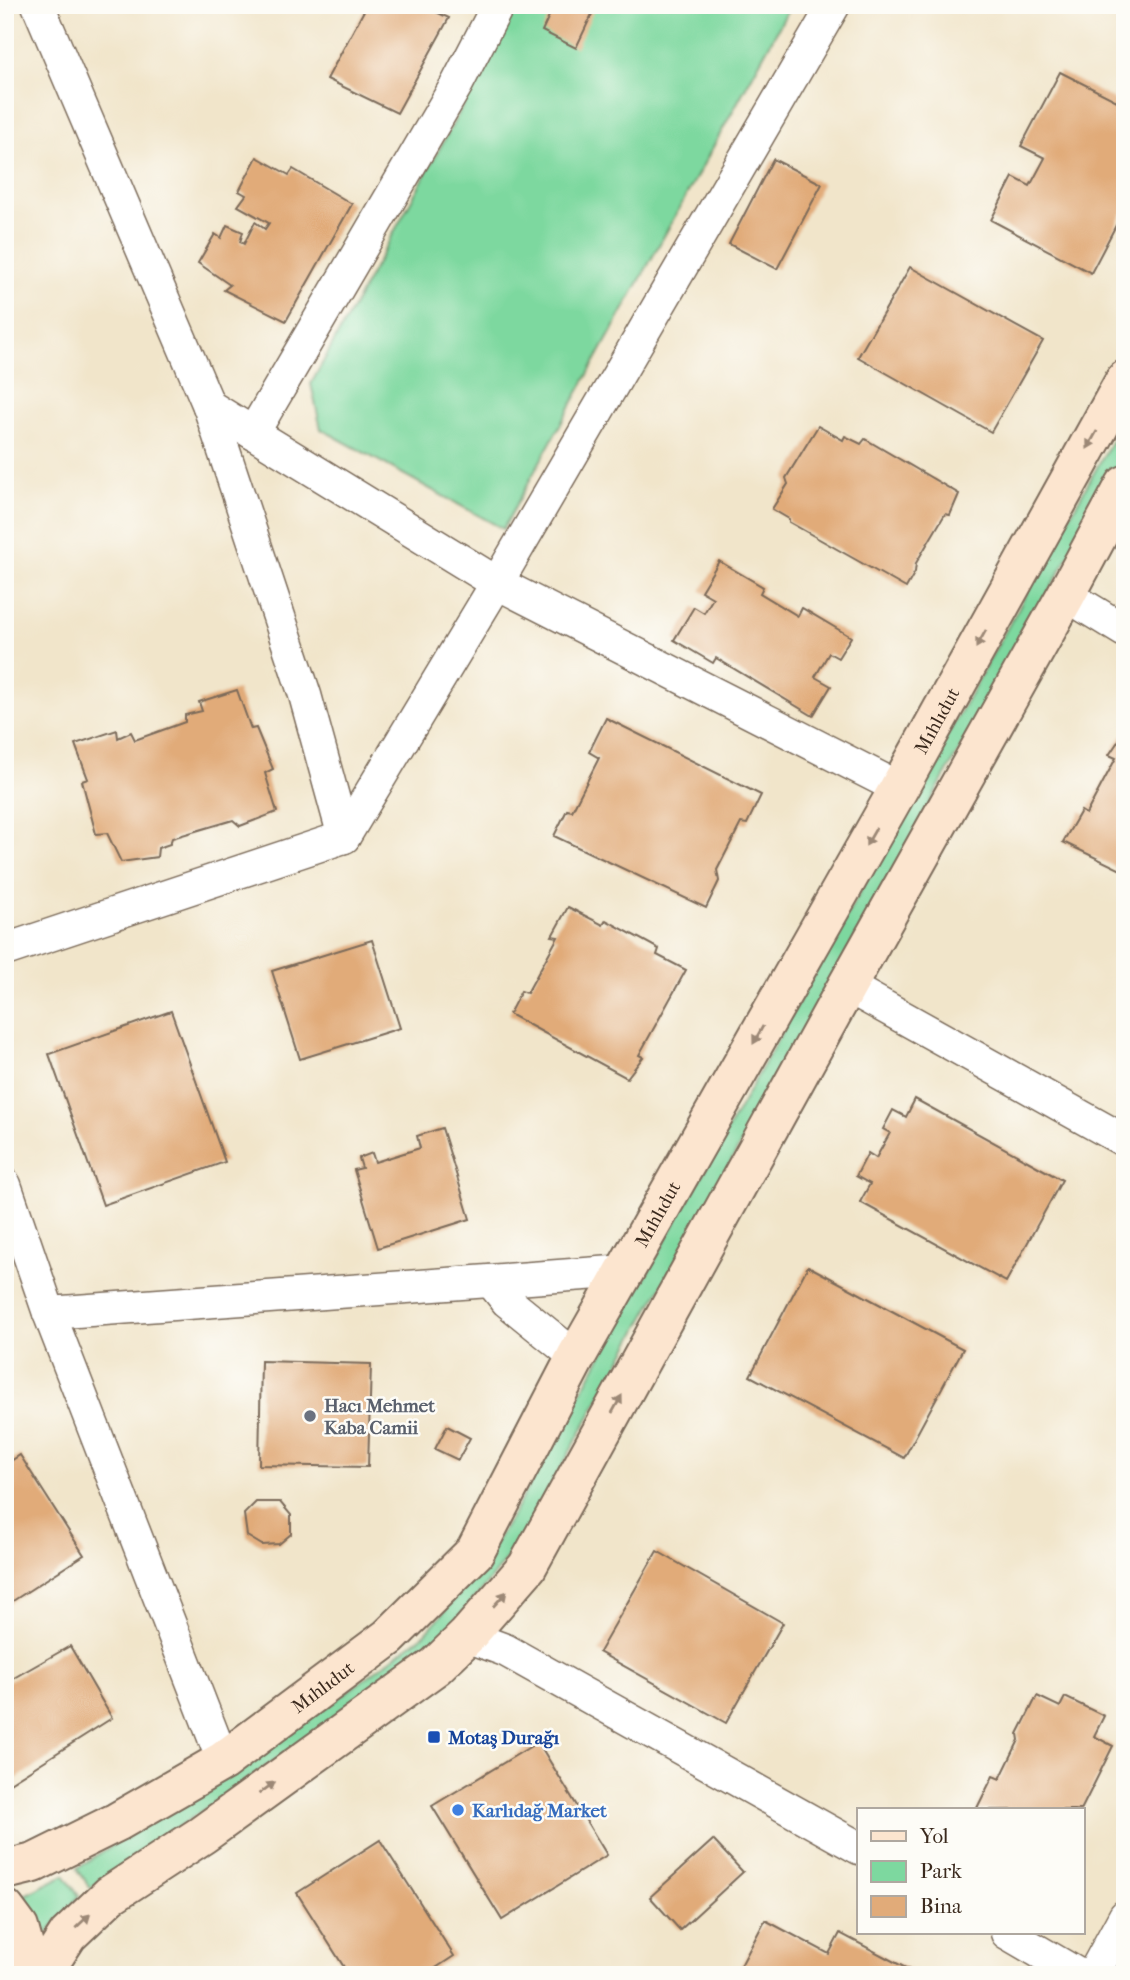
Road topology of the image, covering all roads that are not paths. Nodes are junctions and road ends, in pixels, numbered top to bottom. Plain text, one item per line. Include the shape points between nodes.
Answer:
1 (38, 5) edge
2 (498, 5) edge
3 (834, 5) edge
4 (1125, 380) edge
5 (209, 406) junction
6 (253, 433) junction
7 (1125, 485) edge
8 (497, 583) junction
9 (1066, 595) junction
10 (1125, 631) edge
11 (898, 788) junction
12 (344, 837) junction
13 (5, 950) edge
14 (847, 986) junction
15 (1125, 1141) edge
16 (5, 1185) edge
17 (626, 1271) junction
18 (492, 1282) junction
19 (49, 1313) junction
20 (576, 1357) junction
21 (467, 1636) junction
22 (223, 1761) junction
23 (857, 1847) edge
24 (5, 1870) edge
25 (5, 1909) edge
26 (1125, 1916) edge
27 (1009, 1934) edge
28 (32, 1975) edge
29 (42, 1975) edge
30 (1079, 1975) edge
31 (1093, 1975) edge

1 - 5 street
2 - 6 street via 457,84
3 - 8 street
4 -> 11 main road, Mıhlıdut
5 - 6 street
5 - 12 street via 305,695
6 - 8 street
7 - 9 main road
8 - 11 street
8 - 12 street
9 - 10 street
9 - 14 main road
11 -> 17 main road, Mıhlıdut
12 - 13 street
14 - 15 street
21 -> 14 main road via 527,1567
16 - 19 street
17 - 18 street
17 - 20 main road, Mıhlıdut
18 - 19 street
18 - 20 street via 507,1301
19 - 22 street
20 - 22 main road, Mıhlıdut via 475,1552 389,1637
21 - 23 street via 505,1650
29 -> 21 main road via 68,1935 110,1895 202,1835 436,1666
22 - 24 main road, Mıhlıdut via 117,1822 34,1863
25 - 28 main road via 19,1928
26 - 31 street
27 - 30 street

